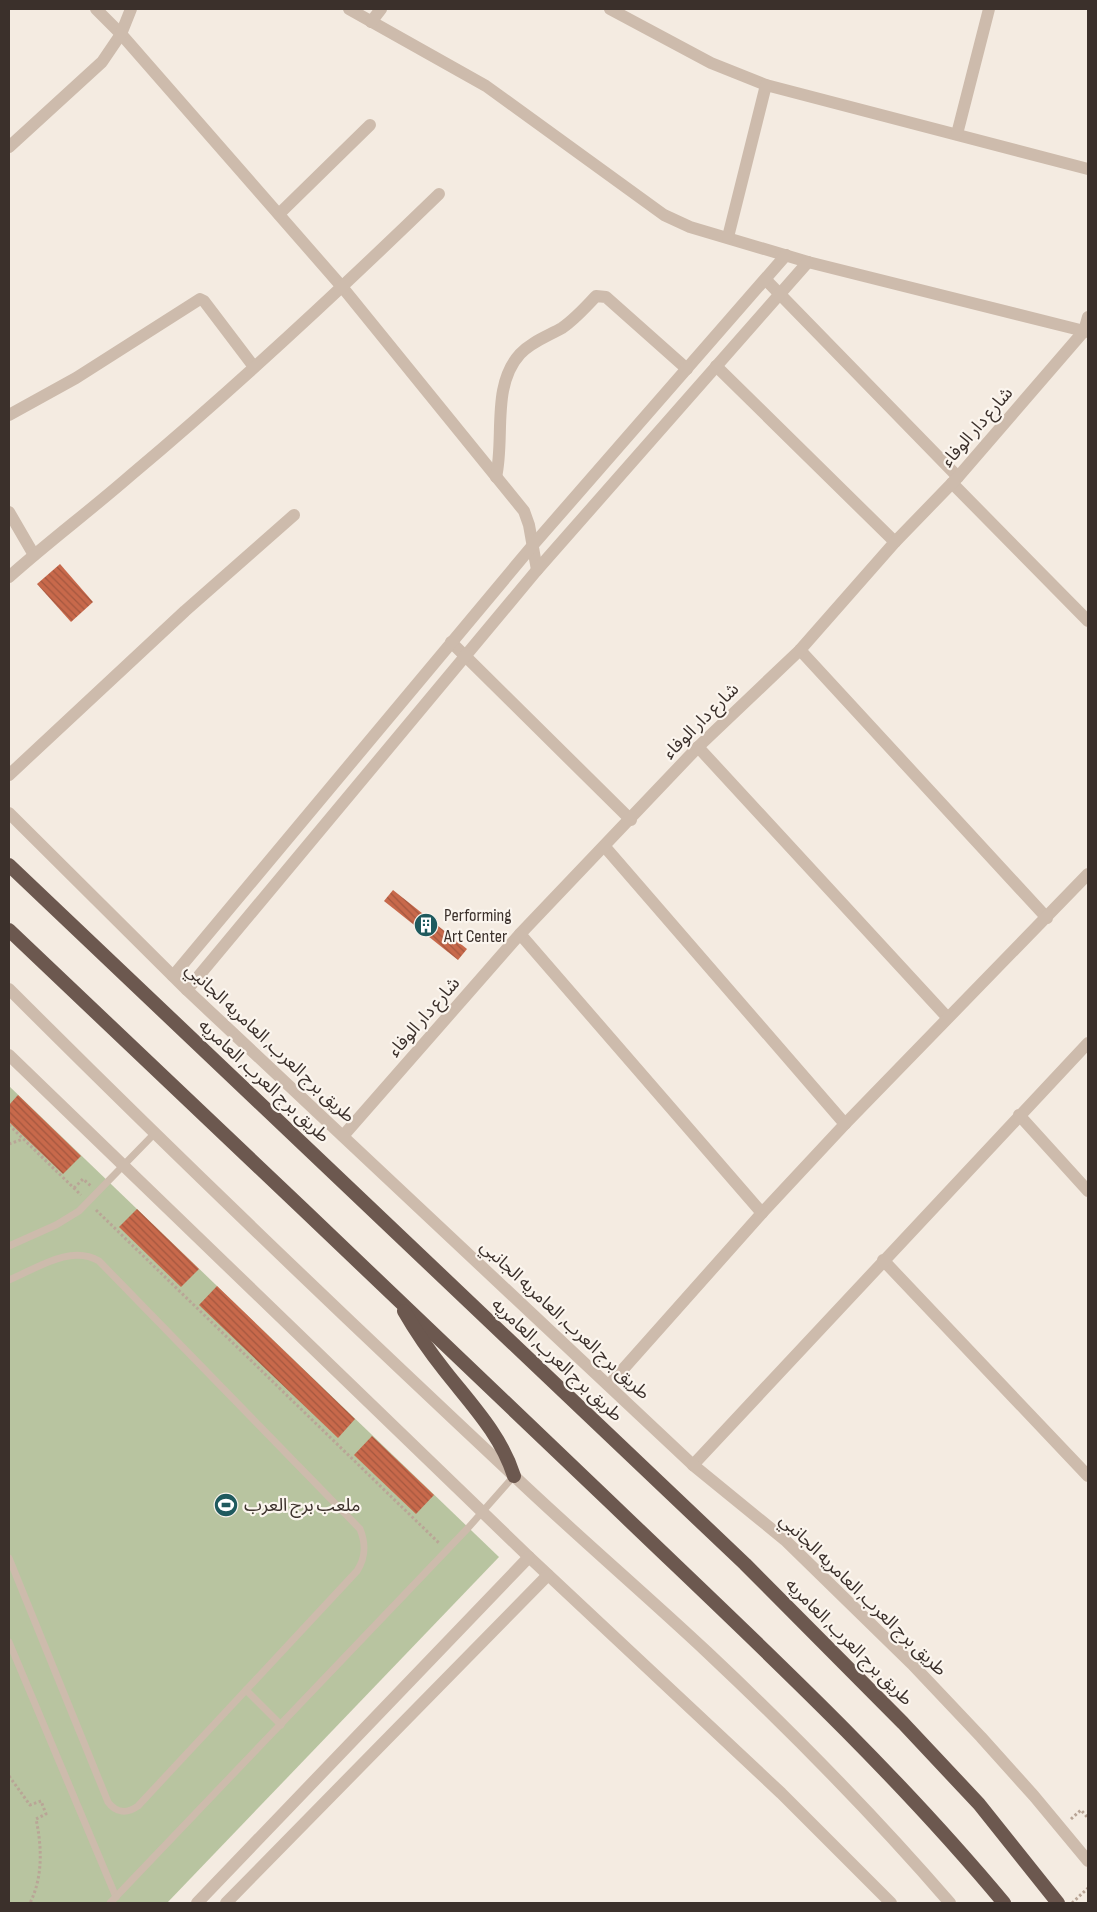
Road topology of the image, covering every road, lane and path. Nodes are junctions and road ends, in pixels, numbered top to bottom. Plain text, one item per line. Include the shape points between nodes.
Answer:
1 (96, 9) edge
2 (131, 9) edge
3 (349, 9) edge
4 (381, 9) edge
5 (610, 9) edge
6 (989, 9) edge
7 (623, 12) edge
8 (371, 22) junction
9 (121, 34) junction
10 (766, 85) junction
11 (370, 125) dead end
12 (956, 134) junction
13 (9, 147) edge
14 (1088, 169) edge
15 (439, 194) dead end
16 (279, 214) junction
17 (728, 237) junction
18 (786, 255) junction
19 (808, 262) junction
20 (766, 280) junction
21 (343, 288) junction
22 (781, 293) junction
23 (1088, 316) edge
24 (1086, 332) edge
25 (716, 366) junction
26 (254, 367) junction
27 (687, 369) junction
28 (9, 415) edge
29 (496, 477) junction
30 (955, 480) junction
31 (9, 512) edge
32 (294, 516) dead end
33 (895, 542) junction
34 (533, 545) junction
35 (34, 554) junction
36 (537, 570) junction
37 (9, 577) edge
38 (1088, 621) edge
39 (452, 642) junction
40 (800, 650) junction
41 (466, 655) junction
42 (698, 747) junction
43 (9, 775) edge
44 (9, 813) edge
45 (631, 820) junction
46 (605, 847) junction
47 (267, 864) junction
48 (9, 865) edge
49 (1088, 874) edge
50 (282, 877) junction
51 (1048, 918) junction
52 (9, 930) edge
53 (520, 934) junction
54 (173, 976) junction
55 (9, 989) edge
56 (188, 990) junction
57 (947, 1017) junction
58 (1088, 1043) edge
59 (9, 1055) edge
60 (1019, 1115) junction
61 (845, 1124) junction
62 (9, 1125) edge
63 (154, 1134) junction
64 (343, 1136) junction
65 (22, 1139) junction
66 (9, 1144) edge
67 (125, 1166) junction
68 (74, 1188) junction
69 (1088, 1190) edge
70 (99, 1193) junction
71 (89, 1203) junction
72 (762, 1213) junction
73 (9, 1246) edge
74 (883, 1260) junction
75 (9, 1280) edge
76 (394, 1295) junction
77 (609, 1385) junction
78 (692, 1465) junction
79 (514, 1476) junction
80 (1088, 1476) edge
81 (483, 1512) junction
82 (446, 1551) junction
83 (529, 1557) junction
84 (9, 1558) edge
85 (548, 1575) junction
86 (9, 1642) edge
87 (246, 1690) junction
88 (281, 1725) junction
89 (9, 1776) edge
90 (1081, 1810) dead end
91 (1088, 1818) edge
92 (1088, 1861) edge
93 (1088, 1888) edge
94 (116, 1897) junction
95 (30, 1903) edge
96 (110, 1903) edge
97 (197, 1903) edge
98 (226, 1903) edge
99 (891, 1903) edge
100 (950, 1903) edge
101 (1004, 1903) edge
102 (1058, 1903) edge
103 (1072, 1903) edge

1 - 9 street
2 - 9 street
3 - 8 street
4 - 8 street
5 - 7 street
6 - 12 street
7 - 10 street via 711,63
8 - 17 street via 486,86 664,216
9 - 13 street via 102,62
9 - 16 street
10 - 12 street
10 - 17 street
11 - 16 street
12 - 14 street
15 - 21 street
16 - 21 street
17 - 18 street
18 - 19 street
18 - 20 street
19 - 22 street
19 - 24 street
20 - 22 street
20 - 27 street
21 - 26 street
21 - 29 street
22 - 25 street
22 - 30 street
23 - 24 street
24 - 30 street, شارع دار الوفاء
25 - 33 street
25 - 36 street
26 - 28 street via 204,300 200,299 76,378
26 - 35 street via 131,475
27 - 29 street via 606,297 596,296 576,318 530,346 512,364 501,404 501,447
27 - 34 street
29 - 34 street via 524,511
30 - 33 street, شارع دار الوفاء
30 - 38 street
31 - 35 street
32 - 43 street via 185,611
33 - 40 street, شارع دار الوفاء
34 - 36 street
34 - 39 street
35 - 37 street
36 - 41 street
39 - 41 street
39 - 47 street
40 - 42 street, شارع دار الوفاء
40 - 51 street
41 - 45 street
41 - 50 street
42 - 45 street, شارع دار الوفاء
42 - 57 street
44 - 54 street, طريق برج العرب, العامريه الجانبي
45 - 46 street, شارع دار الوفاء
46 - 53 street, شارع دار الوفاء
46 - 61 street
47 - 50 street
47 - 54 street
48 - 102 highway, طريق برج العرب, العامريه via 745,1564 973,1797
49 - 51 street
50 - 56 street
51 - 57 street
52 - 76 highway
53 - 64 street, شارع دار الوفاء
53 - 72 street
54 - 56 street, طريق برج العرب, العامريه الجانبي
55 - 63 street
56 - 64 street, طريق برج العرب, العامريه الجانبي
57 - 61 street
58 - 60 street
59 - 67 street
60 - 69 street
60 - 74 street
61 - 72 street
62 - 65 path
63 - 67 lane
63 - 79 street
64 - 77 street, طريق برج العرب, العامريه الجانبي
65 - 66 path
65 - 68 path
67 - 70 lane
67 - 81 street
68 - 70 path via 83,1179
68 - 71 path
70 - 71 lane
71 - 73 lane via 56,1226
71 - 82 path
72 - 77 street
74 - 78 street
74 - 80 street
75 - 87 lane via 71,1254 84,1254 99,1261 360,1529 365,1546 362,1564
76 - 79 highway via 434,1356 494,1433
76 - 101 highway via 771,1657 917,1805
77 - 78 street, طريق برج العرب, العامريه الجانبي
78 - 92 street, طريق برج العرب, العامريه الجانبي via 785,1540 912,1664 1034,1796
79 - 81 lane
79 - 100 street via 708,1653 838,1781
81 - 82 lane
81 - 83 street
82 - 88 lane
83 - 85 street
83 - 97 street
84 - 87 lane via 108,1802 116,1810 127,1811 138,1806
85 - 98 street
85 - 99 street via 781,1793
86 - 94 lane
87 - 88 lane
88 - 94 lane
89 - 95 path via 30,1805 41,1801 46,1814 36,1819 41,1859
90 - 91 path
93 - 103 path
94 - 96 lane

